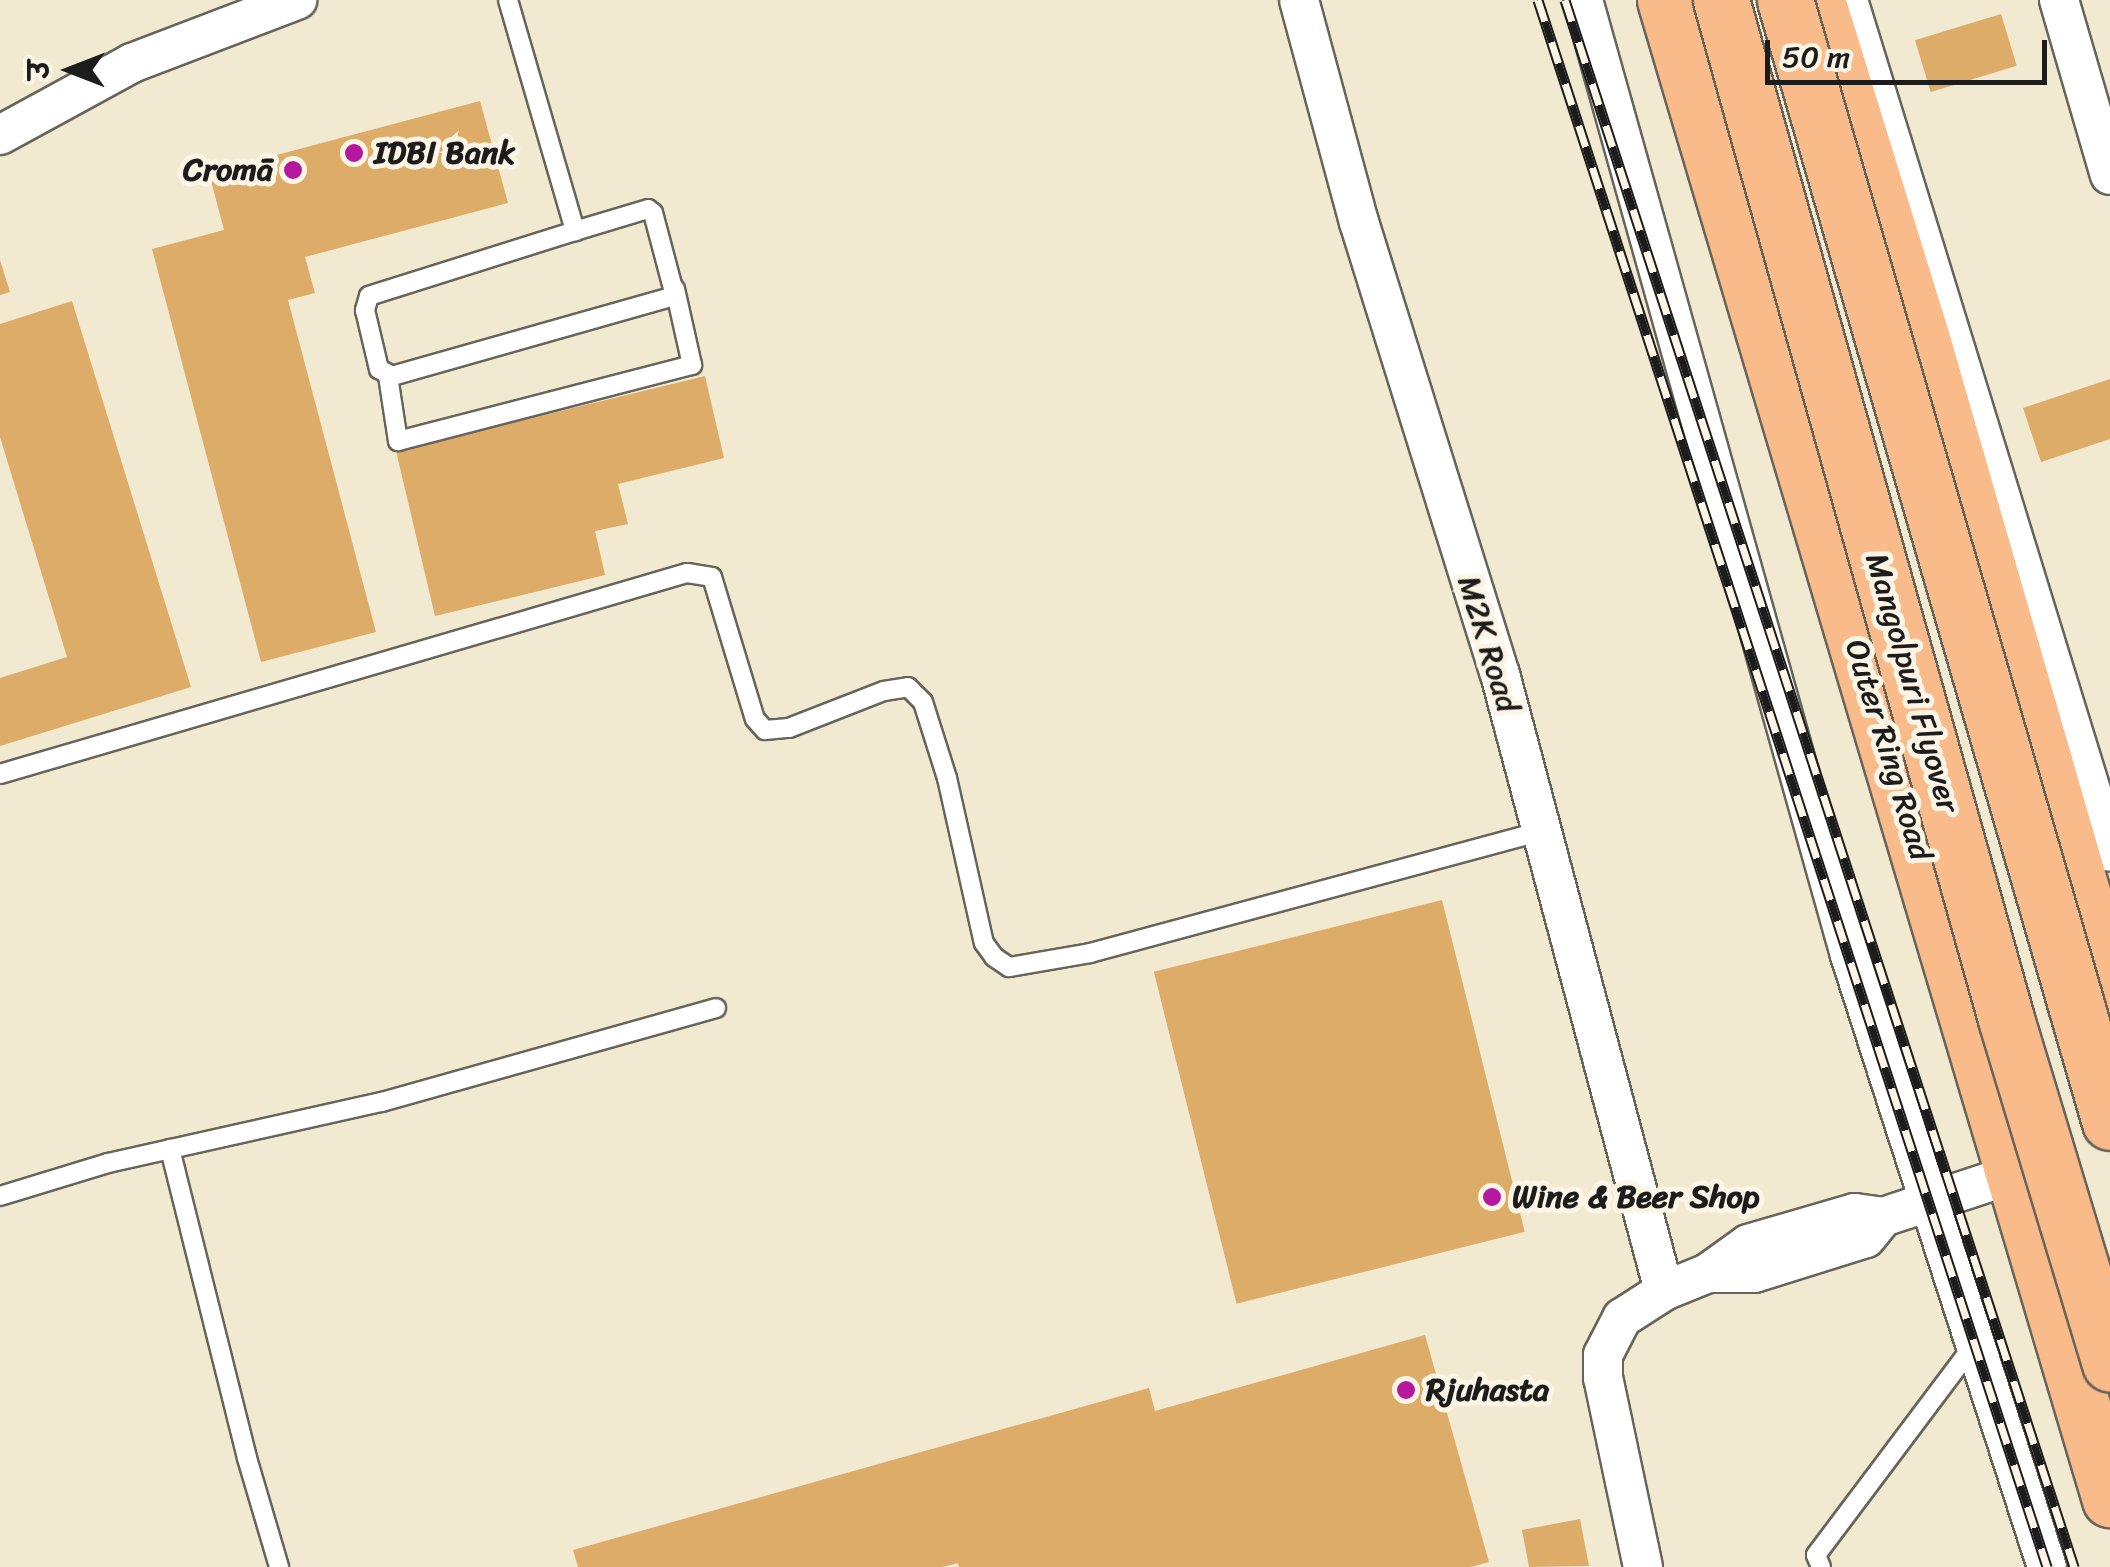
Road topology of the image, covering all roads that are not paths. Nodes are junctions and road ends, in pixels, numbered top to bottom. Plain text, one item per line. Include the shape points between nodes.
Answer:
1 (297, 0) edge
2 (508, 0) edge
3 (1299, 0) edge
4 (1584, 0) edge
5 (1665, 0) edge
6 (1721, 0) edge
7 (1785, 0) edge
8 (1817, 0) edge
9 (1848, 0) edge
10 (2059, 0) edge
11 (0, 135) edge
12 (2110, 175) edge
13 (576, 231) junction
14 (675, 289) junction
15 (1907, 292) junction
16 (1764, 334) junction
17 (388, 376) junction
18 (0, 774) edge
19 (1540, 832) junction
20 (2110, 852) edge
21 (2110, 990) edge
22 (716, 1008) dead end
23 (2110, 1122) edge
24 (170, 1149) junction
25 (2014, 1174) junction
26 (0, 1196) edge
27 (1930, 1201) junction
28 (1664, 1291) junction
29 (1976, 1343) junction
30 (2110, 1364) edge
31 (2110, 1500) edge
32 (279, 1567) edge
33 (1643, 1567) edge
34 (1821, 1567) edge
35 (2047, 1567) edge

1 - 11 street via 132,62
2 - 13 lane
3 - 19 street, M2K Road via 1359,222 1500,674
4 - 27 street via 1850,955
5 - 16 main road, Outer Ring Road
6 - 30 main road, Mangolpuri Flyover, bridge
7 - 23 main road, Mangolpuri Flyover, bridge
8 - 15 main road
9 - 20 street
10 - 12 street
13 - 14 lane via 648,209
13 - 17 lane via 369,296 365,310 379,368
14 - 17 lane via 668,302
14 - 17 lane via 692,365 398,440
15 - 16 main road
15 - 21 main road
16 - 25 main road, Outer Ring Road
18 - 19 lane via 687,573 712,578 754,719 765,730 788,728 884,690 908,687 923,702 984,943 1009,966 1090,953
19 - 28 street, M2K Road
22 - 24 lane via 382,1102
24 - 26 lane
24 - 32 lane
25 - 27 street
25 - 31 main road, Outer Ring Road
27 - 28 street via 1883,1216 1855,1213 1748,1244
27 - 29 street
28 - 33 street via 1622,1318 1603,1354
29 - 34 lane via 1816,1555
29 - 35 street

